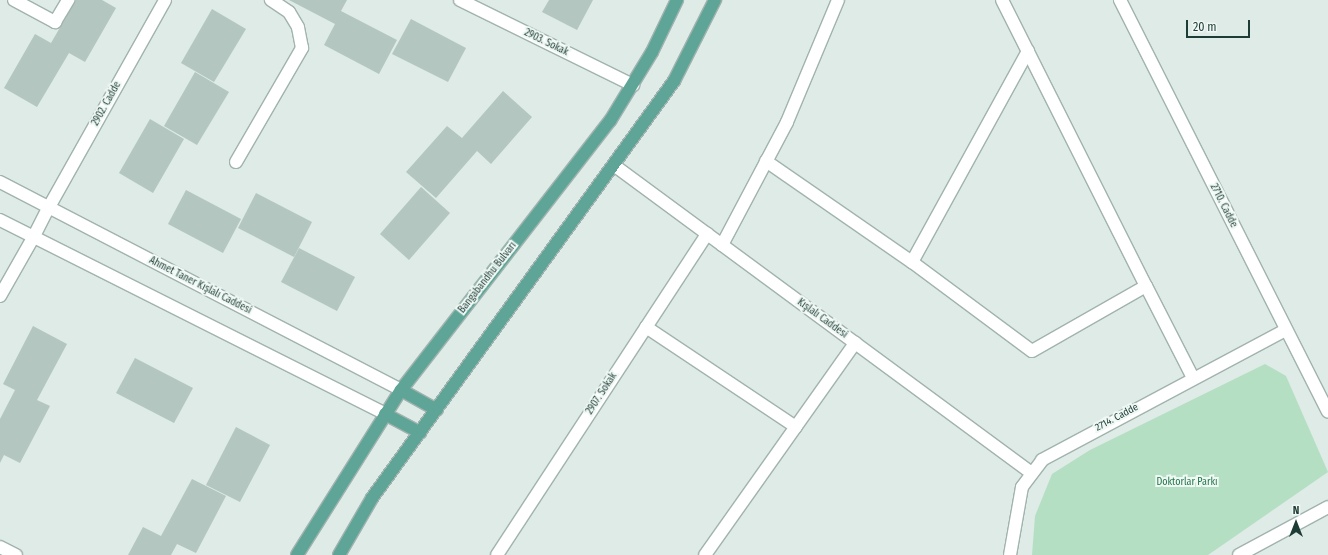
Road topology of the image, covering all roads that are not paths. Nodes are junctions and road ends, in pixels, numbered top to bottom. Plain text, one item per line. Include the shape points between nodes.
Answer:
1 (14, 0) edge
2 (68, 0) edge
3 (165, 0) edge
4 (271, 0) edge
5 (460, 0) edge
6 (677, 0) edge
7 (716, 0) edge
8 (838, 0) edge
9 (1002, 0) edge
10 (1120, 0) edge
11 (1028, 51) junction
12 (633, 85) junction
13 (236, 162) dead end
14 (766, 162) junction
15 (615, 166) junction
16 (0, 182) edge
17 (49, 207) junction
18 (0, 220) edge
19 (707, 234) junction
20 (33, 238) junction
21 (722, 245) junction
22 (912, 262) junction
23 (1146, 286) junction
24 (0, 296) edge
25 (646, 327) junction
26 (1285, 330) junction
27 (855, 343) junction
28 (1193, 378) junction
29 (401, 390) junction
30 (437, 410) junction
31 (1328, 411) edge
32 (384, 414) junction
33 (796, 427) junction
34 (420, 433) junction
35 (1030, 472) junction
36 (1328, 507) edge
37 (0, 547) edge
38 (16, 555) edge
39 (297, 555) edge
40 (339, 555) edge
41 (497, 555) edge
42 (705, 555) edge
43 (1010, 555) edge
44 (1239, 555) edge

1 - 2 street via 55,22
3 - 17 street, 2902. Cadde
4 - 13 street via 289,12 298,27 302,48
5 - 12 street, 2903. Sokak
6 - 12 main road, Bangabandhu Bulvarı
7 - 15 main road via 674,81
8 - 14 street via 787,122
9 - 11 street
10 - 26 street, 2710. Cadde
11 - 22 street
11 - 23 street
12 - 29 main road, Bangabandhu Bulvarı via 591,146
14 - 21 street
14 - 22 street
15 - 19 street, Kışlalı Caddesi
15 - 30 main road
16 - 17 street, Ahmet Taner Kışlalı Caddesi
17 - 20 street, 2902. Cadde
17 - 29 street, Ahmet Taner Kışlalı Caddesi
18 - 20 street
19 - 21 street, Kışlalı Caddesi
19 - 25 street, 2907. Sokak
20 - 24 street, 2902. Cadde
20 - 32 street
21 - 27 street, Kışlalı Caddesi
22 - 23 street via 1032,352
23 - 28 street
25 - 33 street
25 - 41 street, 2907. Sokak
26 - 28 street, 2714. Cadde
26 - 31 street, 2710. Cadde
27 - 33 street
27 - 35 street, Kışlalı Caddesi
28 - 35 street, 2714. Cadde via 1056,450
29 - 30 main road
29 - 32 main road, Bangabandhu Bulvarı
30 - 34 main road
32 - 34 main road
32 - 39 main road, Bangabandhu Bulvarı
33 - 42 street
34 - 40 main road via 372,498
35 - 43 street, 2714. Cadde via 1017,503
36 - 44 street
37 - 38 street

